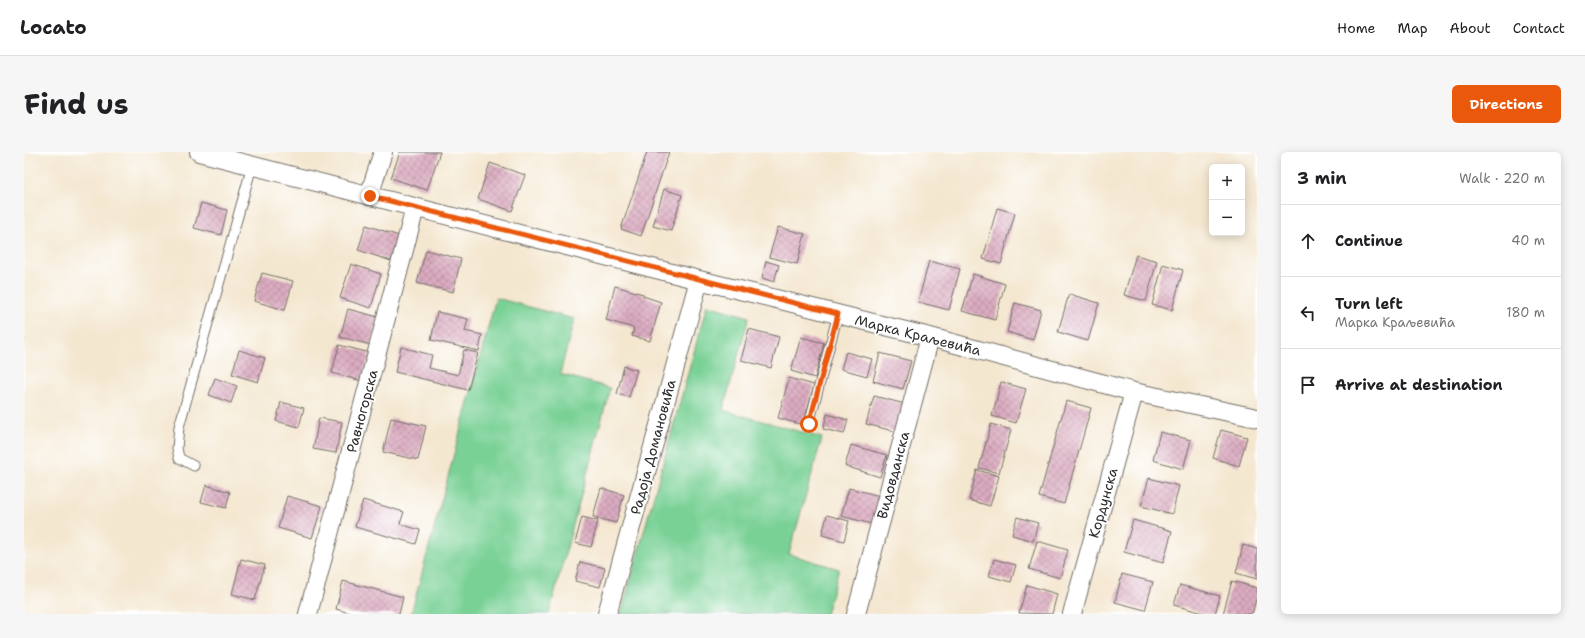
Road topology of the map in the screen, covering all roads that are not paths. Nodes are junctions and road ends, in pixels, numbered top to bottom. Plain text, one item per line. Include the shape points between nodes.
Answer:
1 (199, 152) edge
2 (383, 152) edge
3 (252, 166) junction
4 (370, 196) junction
5 (415, 208) junction
6 (699, 280) junction
7 (838, 314) junction
8 (930, 337) junction
9 (1134, 392) junction
10 (1257, 418) edge
11 (809, 424) dead end
12 (194, 466) dead end
13 (308, 614) edge
14 (607, 614) edge
15 (856, 614) edge
16 (1072, 614) edge

1 - 3 street, Марка Краљевића
2 - 4 street
3 - 4 street, Марка Краљевића
3 - 12 lane via 178,427 179,458
4 - 5 street, Марка Краљевића
5 - 6 street, Марка Краљевића
5 - 13 street, Равногорска
6 - 7 street, Марка Краљевића
6 - 14 street, Радоја Домановића
7 - 8 street, Марка Краљевића
7 - 11 lane
8 - 9 street, Марка Краљевића
8 - 15 street, Видовданска
9 - 10 street, Марка Краљевића
9 - 16 street, Кордунска

